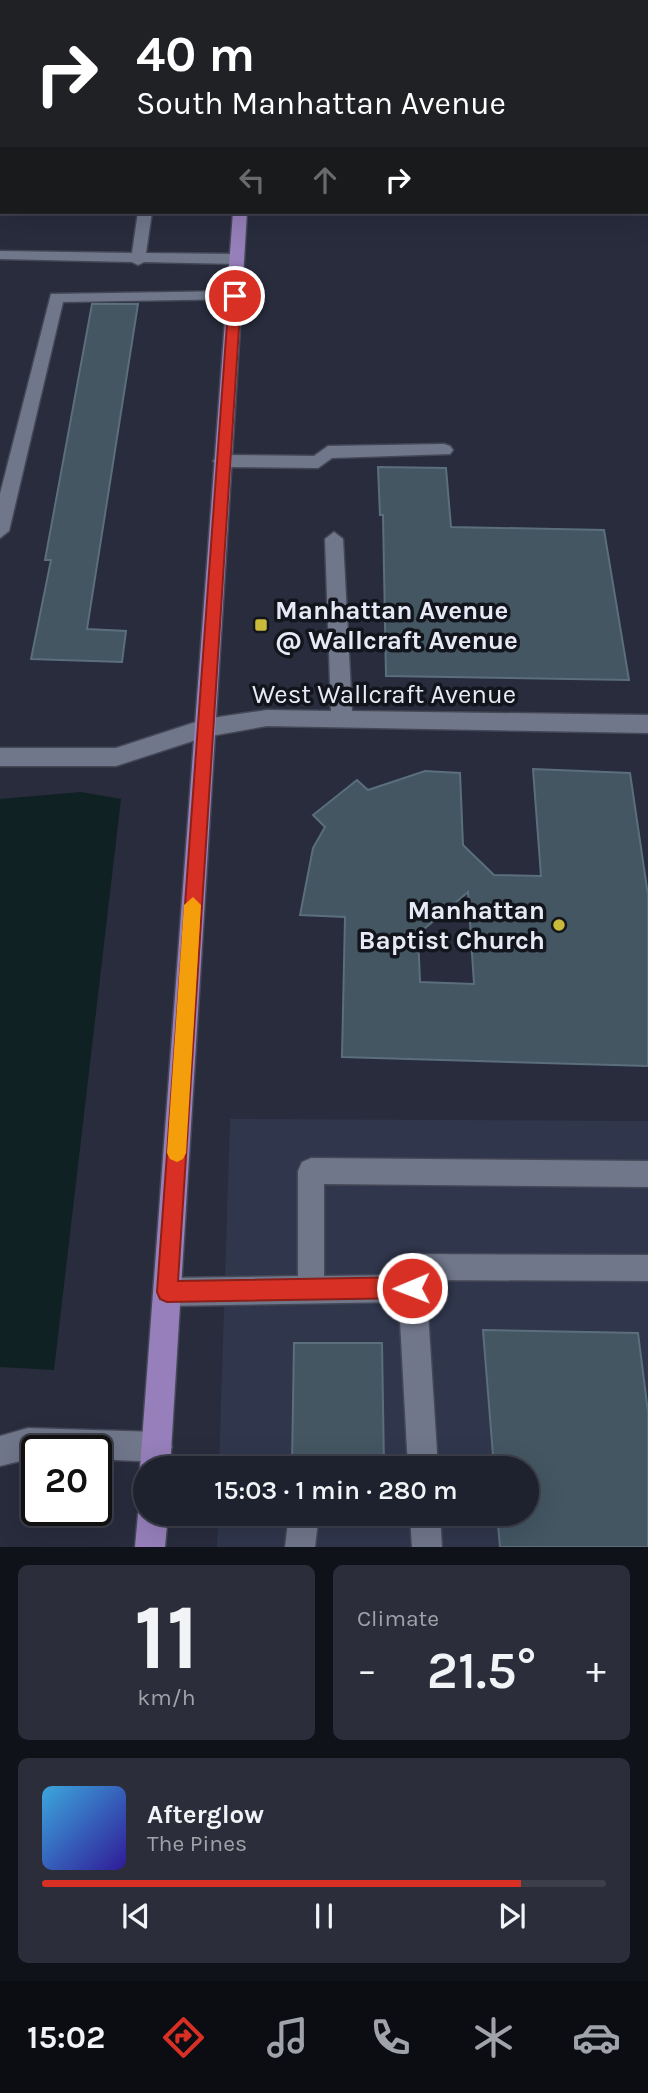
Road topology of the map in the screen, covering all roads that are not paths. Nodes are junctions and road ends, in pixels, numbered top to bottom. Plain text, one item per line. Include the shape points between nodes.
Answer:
1 (145, 214) edge
2 (240, 214) edge
3 (0, 255) edge
4 (237, 259) junction
5 (138, 260) junction
6 (235, 296) junction
7 (444, 450) dead end
8 (222, 461) junction
9 (0, 531) edge
10 (334, 538) dead end
11 (342, 719) junction
12 (648, 724) edge
13 (205, 728) junction
14 (0, 757) edge
15 (648, 1174) edge
16 (648, 1268) edge
17 (412, 1288) junction
18 (311, 1289) junction
19 (167, 1292) junction
20 (147, 1456) edge
21 (156, 1456) edge
22 (422, 1456) edge
23 (1, 1457) edge
24 (152, 1526) edge
25 (303, 1526) edge
26 (426, 1526) edge
27 (150, 1547) edge
28 (300, 1547) edge
29 (427, 1547) edge

1 - 5 street
2 - 4 main road
3 - 5 street
4 - 5 street
4 - 6 main road
6 - 8 main road
6 - 9 street via 56,297
7 - 8 street via 328,452 318,462
8 - 13 main road
10 - 11 street
11 - 12 street, West Wallcraft Avenue
11 - 13 street, West Wallcraft Avenue via 267,718
13 - 14 street, West Wallcraft Avenue via 116,757
13 - 19 main road
15 - 18 street via 311,1171
16 - 17 street via 412,1267
17 - 18 street
17 - 22 street
18 - 19 street
19 - 21 main road
20 - 23 street via 28,1442
24 - 27 main road
25 - 28 street
26 - 29 street

